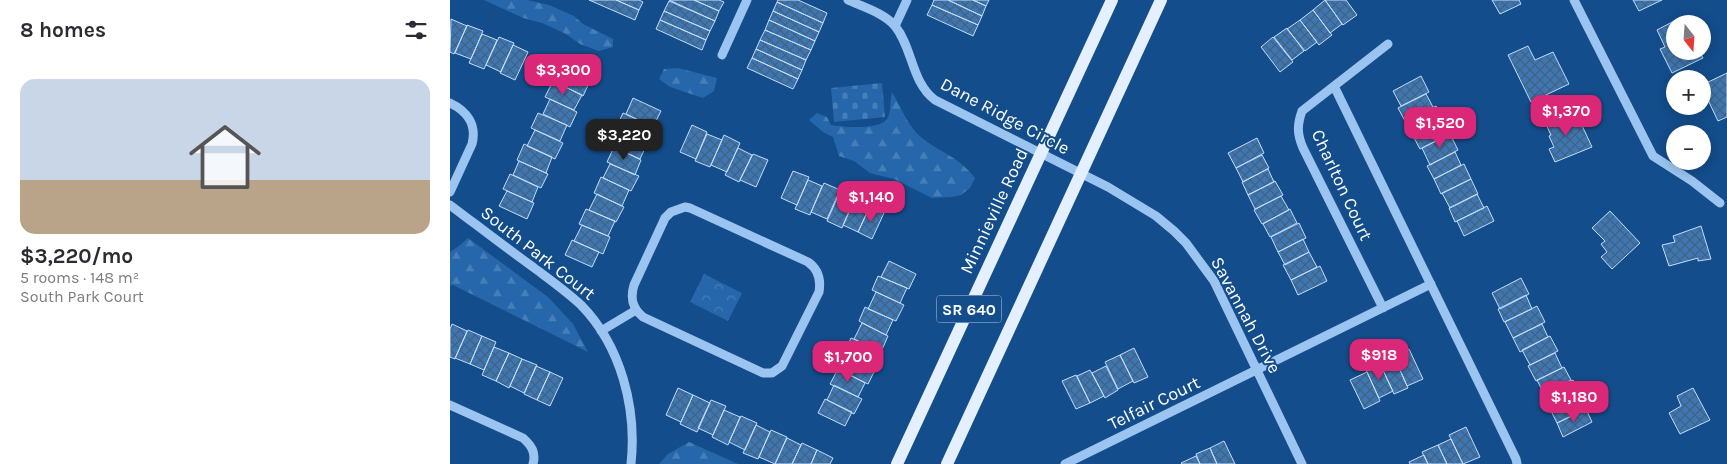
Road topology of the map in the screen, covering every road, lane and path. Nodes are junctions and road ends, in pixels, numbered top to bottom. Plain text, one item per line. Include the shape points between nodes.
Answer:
1 (748, 0) edge
2 (848, 0) edge
3 (906, 0) edge
4 (1112, 0) edge
5 (1161, 0) edge
6 (1574, 0) edge
7 (895, 26) junction
8 (1388, 44) dead end
9 (722, 55) dead end
10 (1334, 86) junction
11 (450, 103) edge
12 (1040, 153) junction
13 (1081, 174) junction
14 (450, 192) edge
15 (1720, 203) dead end
16 (450, 205) edge
17 (1431, 284) junction
18 (1383, 308) junction
19 (636, 310) junction
20 (601, 331) junction
21 (1257, 371) junction
22 (450, 405) edge
23 (533, 464) edge
24 (631, 464) edge
25 (897, 464) edge
26 (947, 464) edge
27 (1066, 464) edge
28 (1302, 464) edge
29 (1517, 464) edge

1 - 9 street
2 - 7 street, Dane Ridge Circle via 876,12
3 - 7 street
4 - 12 main road, Minnieville Road / SR 640
5 - 13 main road, SR 640
6 - 15 street via 1652,156 1692,180
7 - 12 street, Dane Ridge Circle via 929,96
8 - 10 street, Charlton Court
10 - 17 street, Charlton Court
10 - 18 street, Charlton Court via 1302,111 1298,136
11 - 14 street via 467,115 474,130 472,144
12 - 13 street, Dane Ridge Circle
12 - 25 main road, Minnieville Road / SR 640
13 - 21 street, Savannah Drive via 1156,216 1186,243 1214,281
13 - 26 main road, SR 640
16 - 20 street, South Park Court via 572,297
17 - 18 street
17 - 29 street, Charlton Court
18 - 21 street
19 - 19 street via 643,318 763,373 772,373 785,362 819,292 820,280 808,262 685,207 665,218 634,284 632,296
19 - 20 street
20 - 24 street, South Park Court via 625,385 631,416
21 - 27 street, Telfair Court
21 - 28 street, Savannah Drive
22 - 23 street via 524,438 532,448

